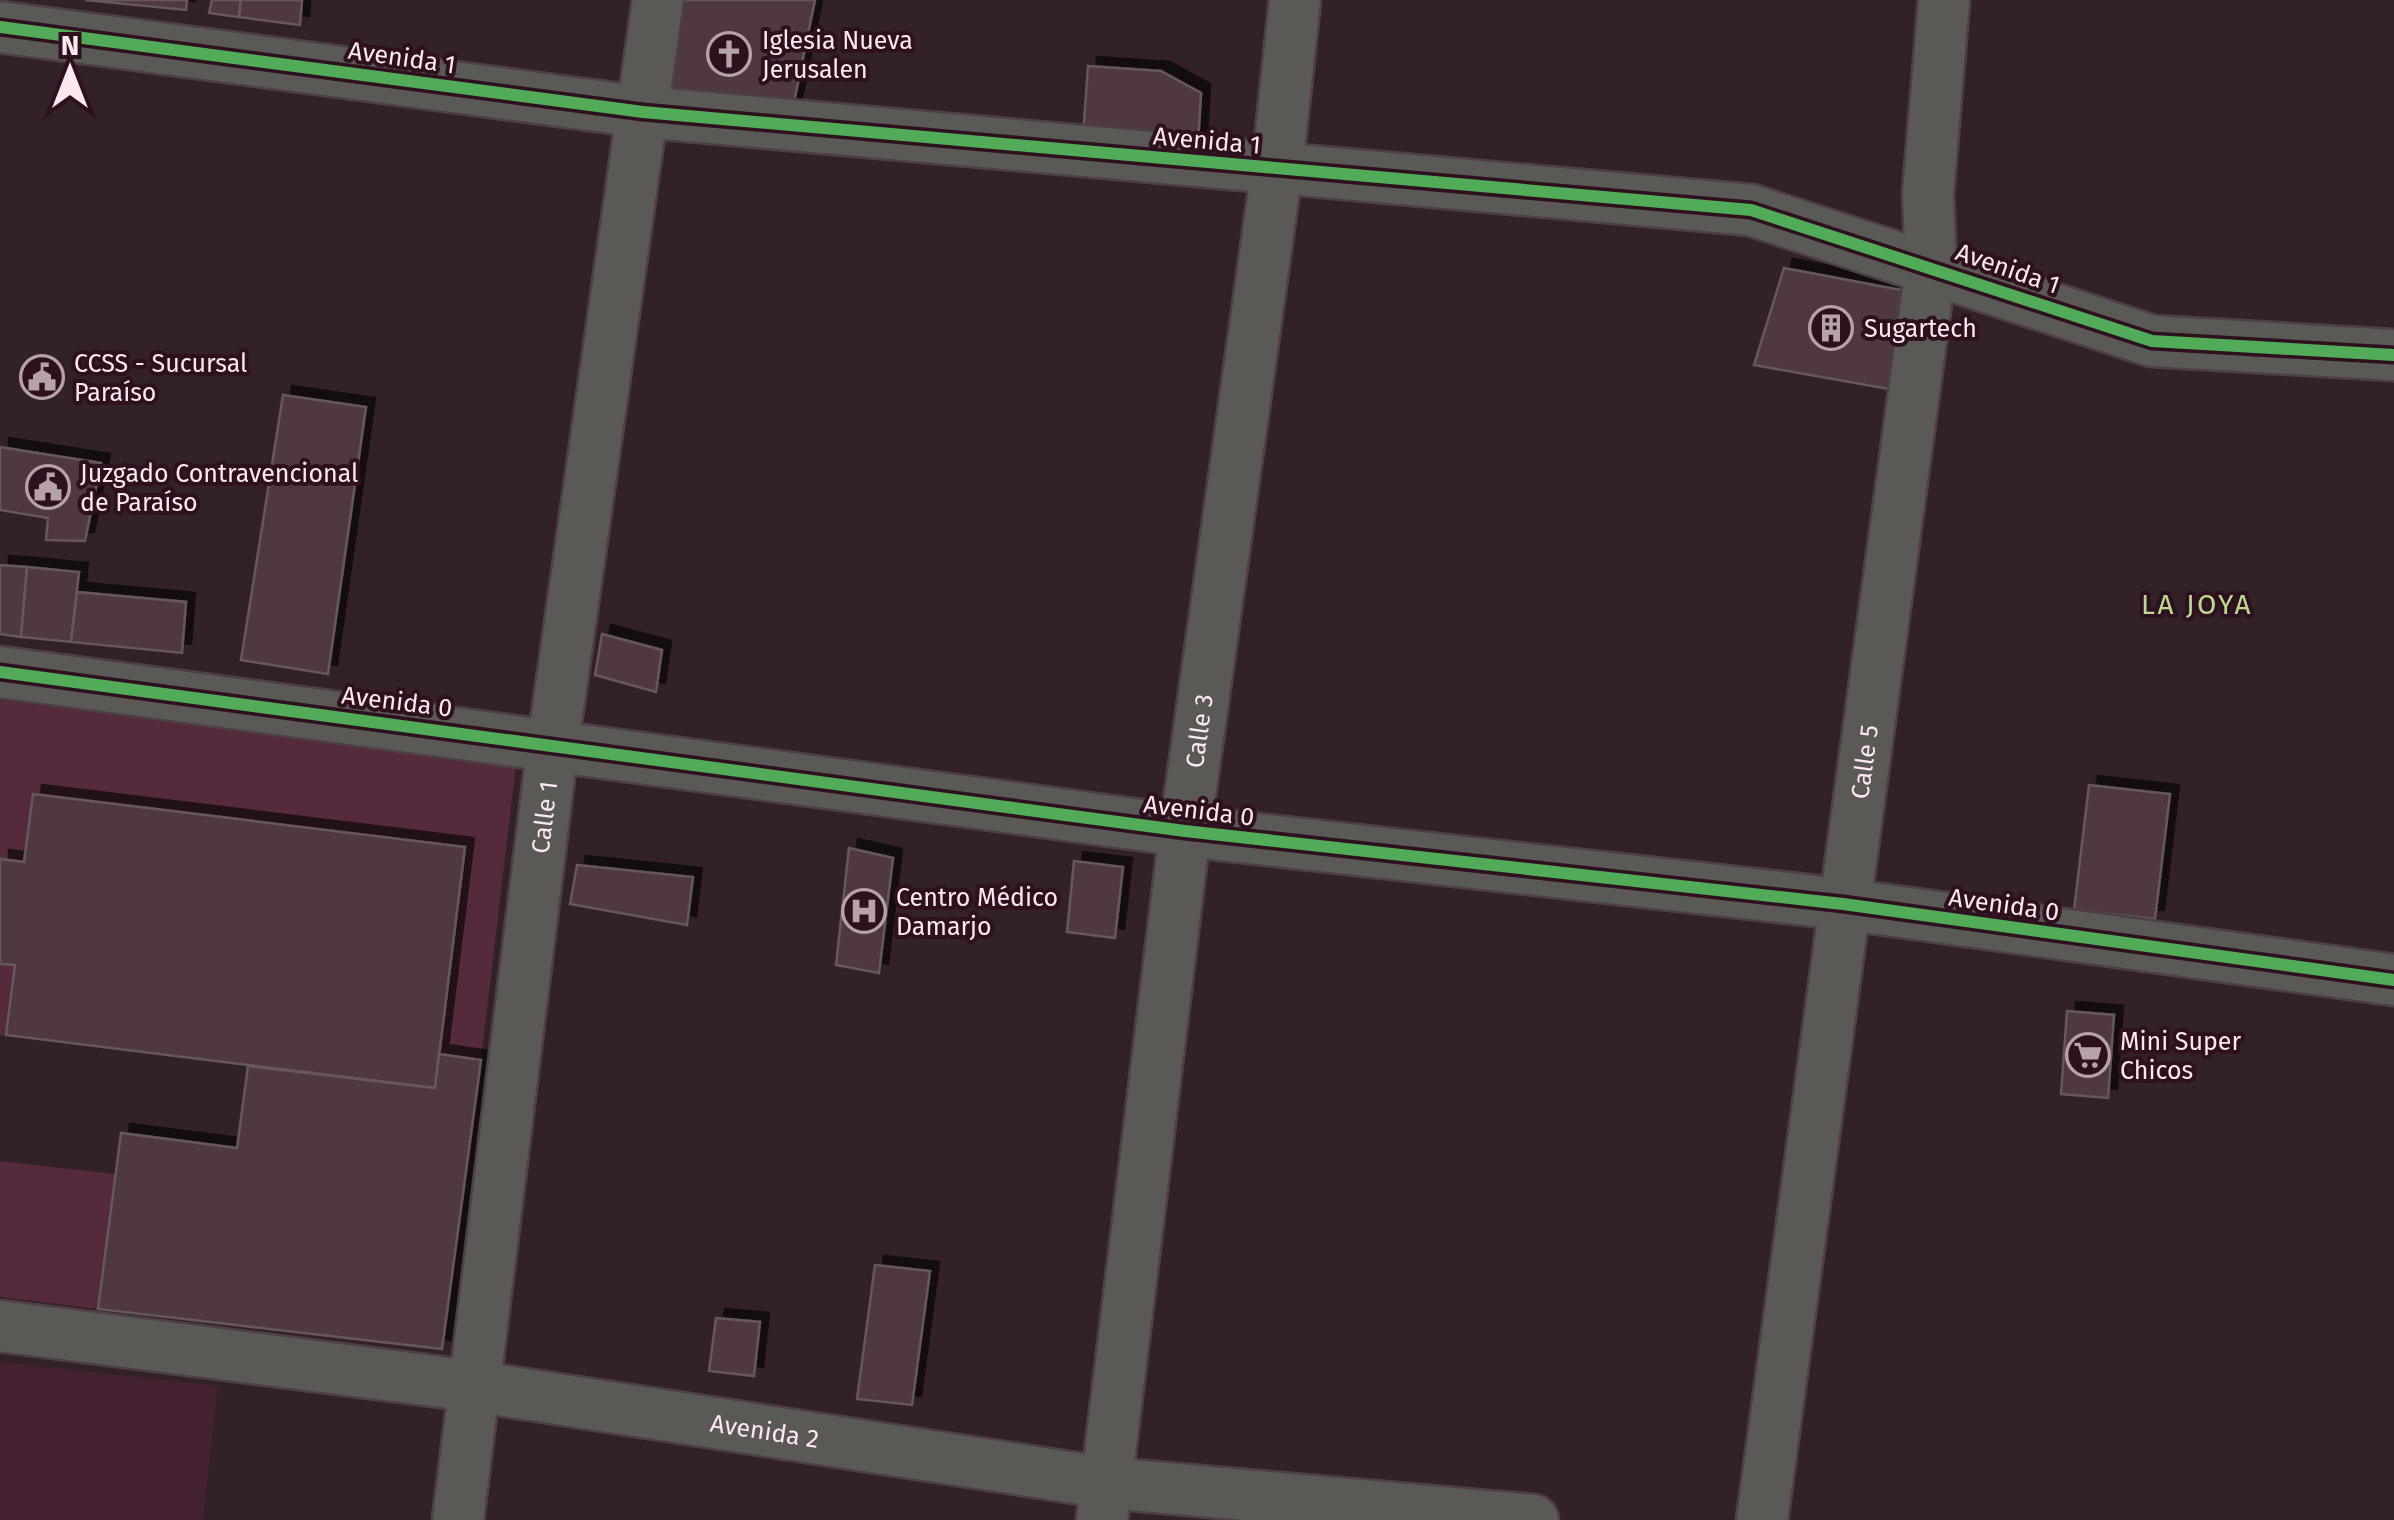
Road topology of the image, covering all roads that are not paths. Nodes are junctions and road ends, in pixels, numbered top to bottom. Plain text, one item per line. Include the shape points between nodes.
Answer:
1 (658, 0) edge
2 (1295, 0) edge
3 (1944, 0) edge
4 (0, 26) edge
5 (642, 112) junction
6 (1276, 169) junction
7 (1931, 266) junction
8 (2394, 355) edge
9 (0, 672) edge
10 (553, 744) junction
11 (1185, 831) junction
12 (1842, 904) junction
13 (2394, 980) edge
14 (0, 1326) edge
15 (472, 1386) junction
16 (1105, 1501) edge
17 (458, 1520) edge
18 (1532, 1520) edge
19 (1762, 1520) edge

1 - 5 street, Calle 1
2 - 6 street, Calle 3
3 - 7 street, Calle 5 via 1928,194
4 - 5 street, Avenida 1
5 - 6 street, Avenida 1
5 - 10 street, Calle 1
6 - 7 street, Avenida 1 via 1752,210
6 - 11 street, Calle 3
7 - 8 street, Avenida 1 via 2152,341
7 - 12 street, Calle 5
9 - 10 street, Avenida 0
10 - 11 street, Avenida 0
10 - 15 street, Calle 1
11 - 12 street, Avenida 0
11 - 16 street, Calle 3
12 - 13 street, Avenida 0
12 - 19 street, Calle 5
14 - 15 street, Avenida 2
15 - 16 street, Avenida 2
15 - 17 street, Calle 1
16 - 18 street, Avenida 2

